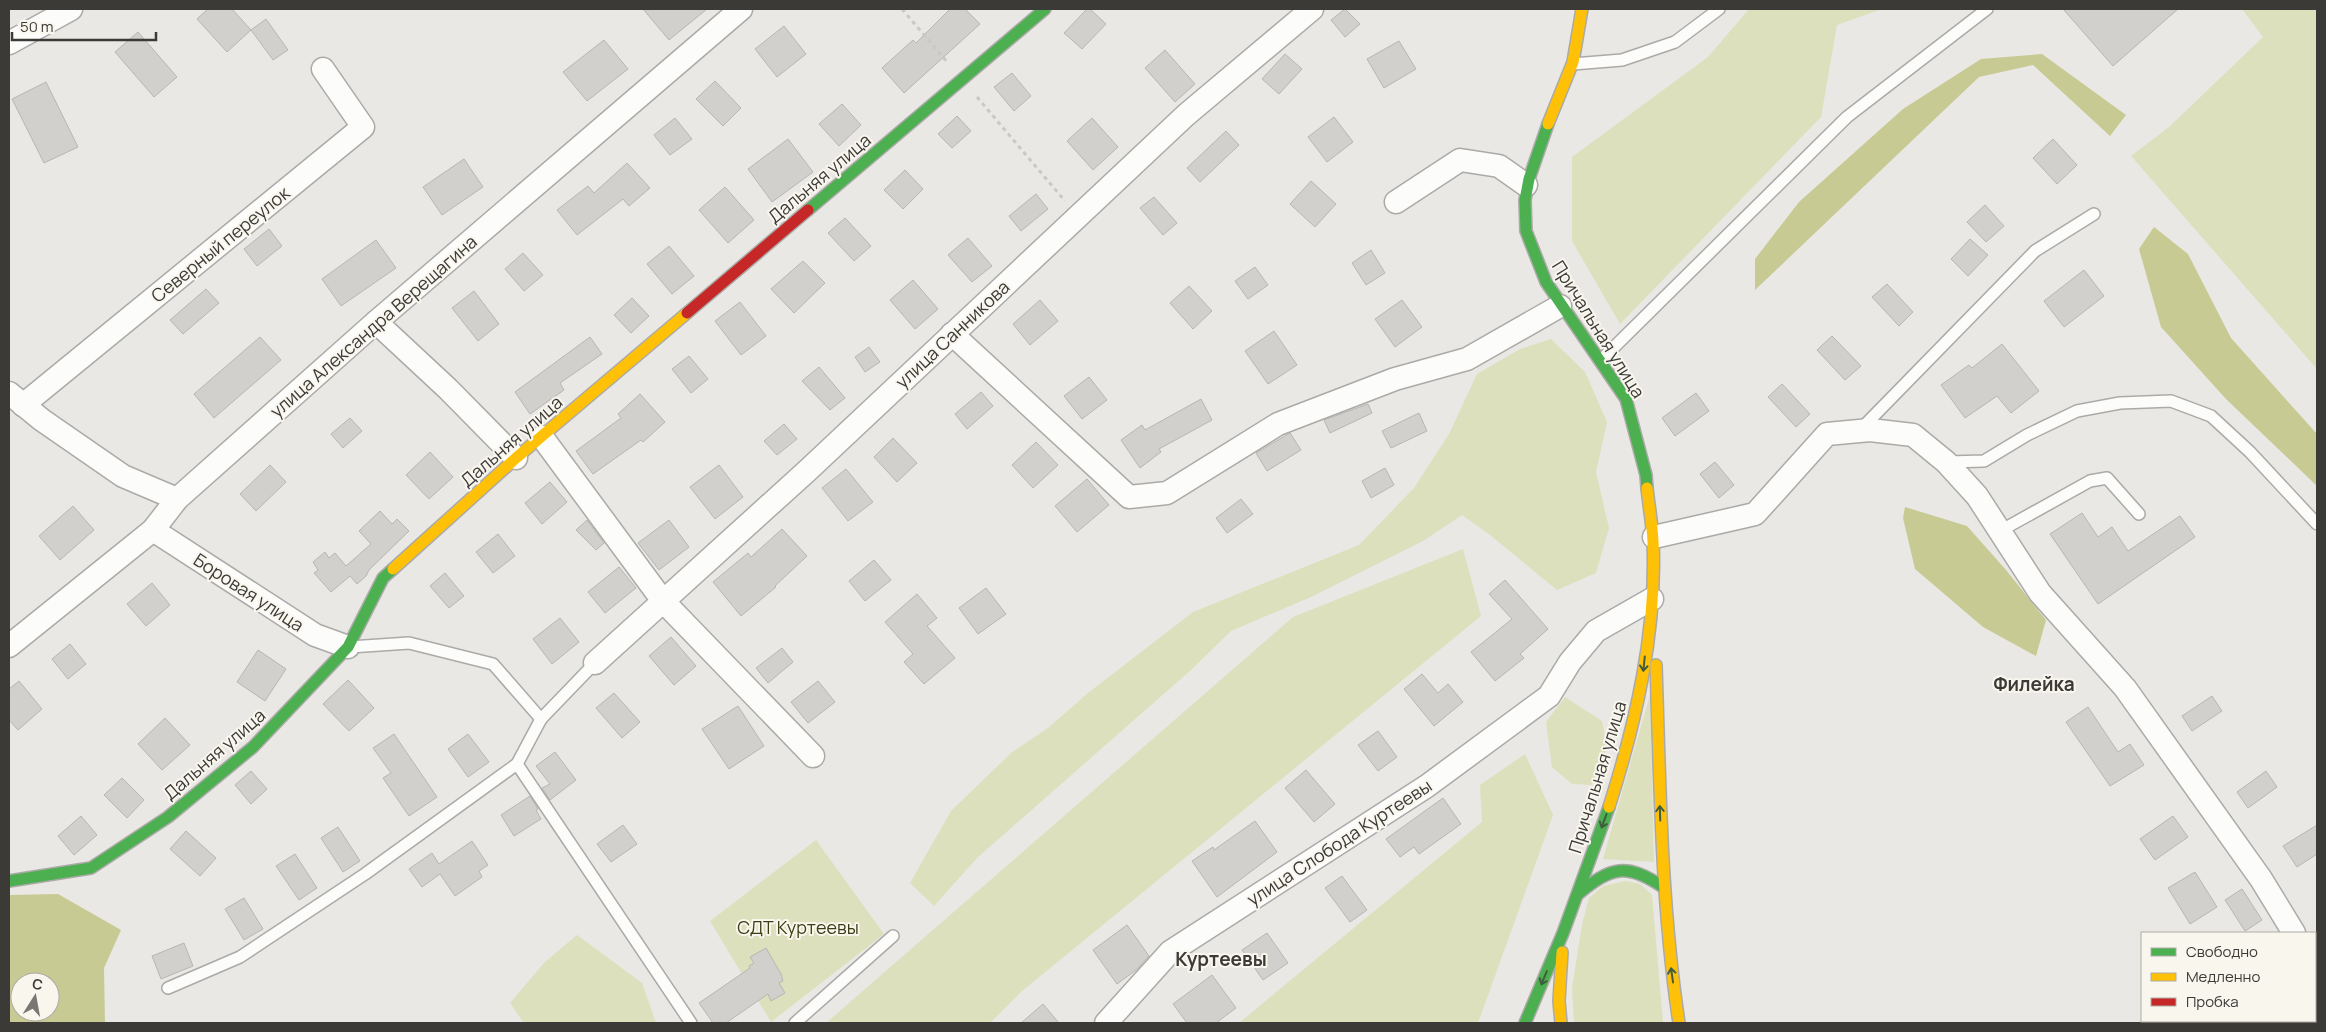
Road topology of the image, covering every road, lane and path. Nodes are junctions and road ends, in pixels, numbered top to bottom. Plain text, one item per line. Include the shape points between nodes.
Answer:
1 (71, 9) edge
2 (740, 9) edge
3 (902, 9) edge
4 (1045, 9) edge
5 (1312, 9) edge
6 (1582, 9) edge
7 (1719, 9) edge
8 (1987, 9) edge
9 (9, 43) edge
10 (1573, 64) junction
11 (323, 69) dead end
12 (962, 79) junction
13 (1526, 185) junction
14 (1396, 202) dead end
15 (2094, 214) dead end
16 (1078, 216) junction
17 (1560, 306) junction
18 (376, 322) junction
19 (952, 334) junction
20 (1601, 360) junction
21 (16, 399) edge
22 (1860, 431) junction
23 (542, 437) junction
24 (516, 458) junction
25 (1946, 462) junction
26 (177, 499) junction
27 (2138, 514) dead end
28 (2317, 524) edge
29 (153, 530) junction
30 (2000, 531) junction
31 (1654, 537) junction
32 (1652, 599) junction
33 (663, 601) junction
34 (9, 646) edge
35 (348, 647) junction
36 (596, 663) joint
37 (541, 719) junction
38 (812, 756) dead end
39 (517, 764) junction
40 (9, 881) edge
41 (1663, 887) junction
42 (1578, 894) junction
43 (2293, 932) edge
44 (1563, 933) junction
45 (893, 936) dead end
46 (168, 988) dead end
47 (691, 1023) edge
48 (795, 1023) edge
49 (1106, 1023) edge
50 (1525, 1023) edge
51 (1561, 1023) edge
52 (1679, 1023) edge

1 - 9 street
2 - 18 street, улица Александра Верещагина
3 - 12 path
4 - 12 street, Дальняя улица
5 - 16 street, улица Санникова via 1186,115
6 - 10 street, Причальная улица
7 - 10 lane via 1675,42 1622,60
8 - 20 lane via 1847,117
10 - 13 street, Причальная улица
11 - 21 street, Северный переулок via 363,127
12 - 16 path
12 - 23 street, Дальняя улица
13 - 14 street via 1499,166 1460,160
13 - 17 street, Причальная улица via 1524,224 1536,260
15 - 22 lane via 2035,251
16 - 19 street, улица Санникова
17 - 19 street via 1467,359 1395,379 1278,424 1167,493 1129,497
17 - 20 street, Причальная улица
18 - 24 street
18 - 26 street, улица Александра Верещагина
19 - 33 street, улица Санникова
20 - 31 street, Причальная улица via 1628,404 1642,452
21 - 26 street via 123,476
22 - 25 street via 1913,435
22 - 31 street via 1828,434 1755,514
23 - 24 street, Дальняя улица
23 - 33 street
24 - 35 street, Дальняя улица via 383,578
25 - 28 lane via 1984,461 2027,434 2077,411 2120,403 2171,401 2211,416 2250,452
25 - 30 street via 1977,496
26 - 29 street, улица Александра Верещагина
27 - 30 lane via 2107,478 2090,482
29 - 34 street, улица Александра Верещагина
29 - 35 street, Боровая улица via 315,635
30 - 43 street via 2040,593 2125,688 2260,879
31 - 32 street, Причальная улица
41 -> 32 street via 1659,711
32 -> 42 street, Причальная улица via 1633,732
32 - 49 street, улица Слобода Куртеевы via 1596,630 1570,662 1549,696 1427,786 1170,952
33 - 36 street, улица Санникова
33 - 38 street
35 - 37 lane via 410,643 493,664
35 - 40 street, Дальняя улица via 253,747 168,818 91,868
36 - 37 lane
37 - 39 lane
39 - 46 lane via 365,874 240,957
39 - 47 lane
41 - 42 street via 1646,874 1625,868 1600,876
52 -> 41 street
42 - 44 street, Причальная улица
44 -> 50 street, Причальная улица
44 - 51 street
45 - 48 lane

